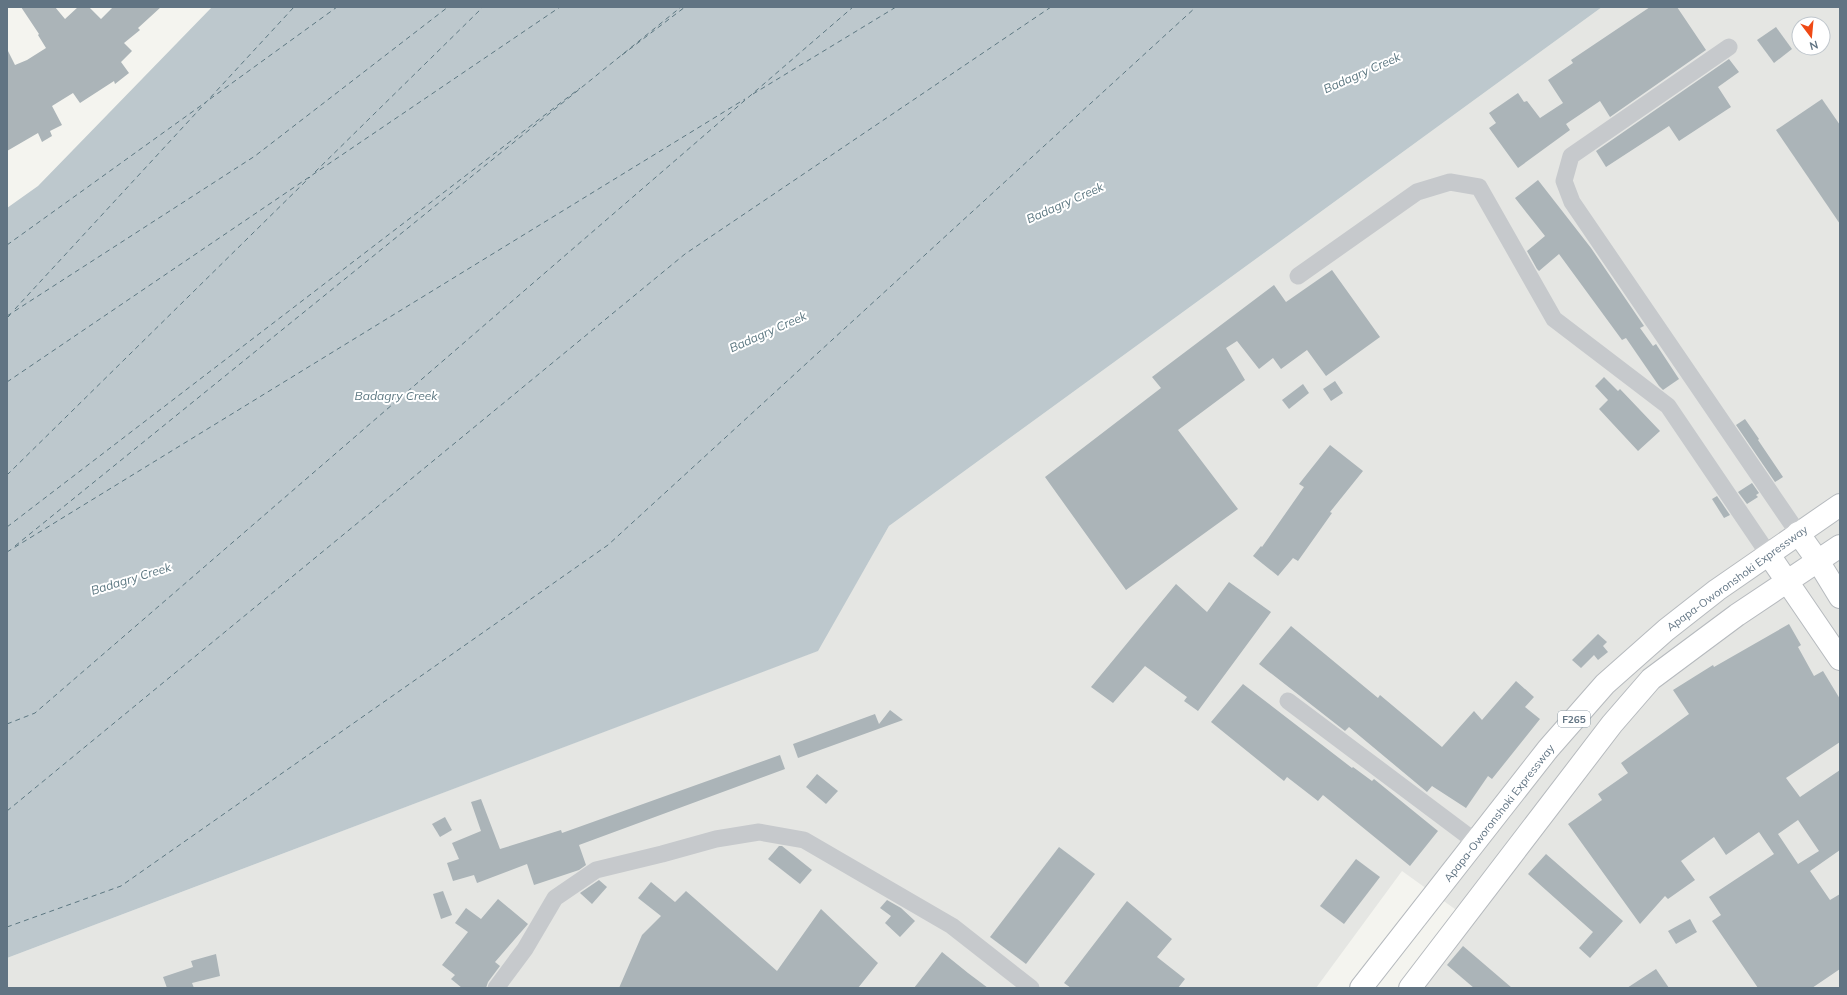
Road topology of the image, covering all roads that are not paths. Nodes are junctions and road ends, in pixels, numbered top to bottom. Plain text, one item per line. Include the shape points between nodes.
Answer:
1 (1729, 47) dead end
2 (1298, 276) dead end
3 (1840, 505) edge
4 (1798, 533) junction
5 (1840, 546) edge
6 (1769, 555) junction
7 (1818, 561) junction
8 (1785, 582) junction
9 (1840, 597) edge
10 (1840, 659) edge
11 (1288, 701) dead end
12 (1476, 842) junction
13 (496, 988) edge
14 (1031, 988) edge
15 (1361, 988) edge
16 (1410, 988) edge

1 - 4 street via 1571,156 1564,181 1572,202
2 - 6 street via 1416,192 1450,182 1479,187 1554,319 1668,406
3 - 4 main road, Apapa-Oworonshoki Expressway / F265
4 - 6 main road, Apapa-Oworonshoki Expressway / F265
4 - 7 main road
5 - 7 main road, F265
6 - 8 main road
6 - 12 main road, Apapa-Oworonshoki Expressway / F265 via 1717,590 1666,630 1605,684 1548,749
7 - 8 main road, F265
7 - 9 main road
8 - 10 main road
8 - 16 main road, F265 via 1736,615 1651,679 1612,724
11 - 12 street
12 - 15 main road, Apapa-Oworonshoki Expressway / F265
13 - 14 street via 525,949 555,898 596,870 716,839 759,832 804,840 952,926

